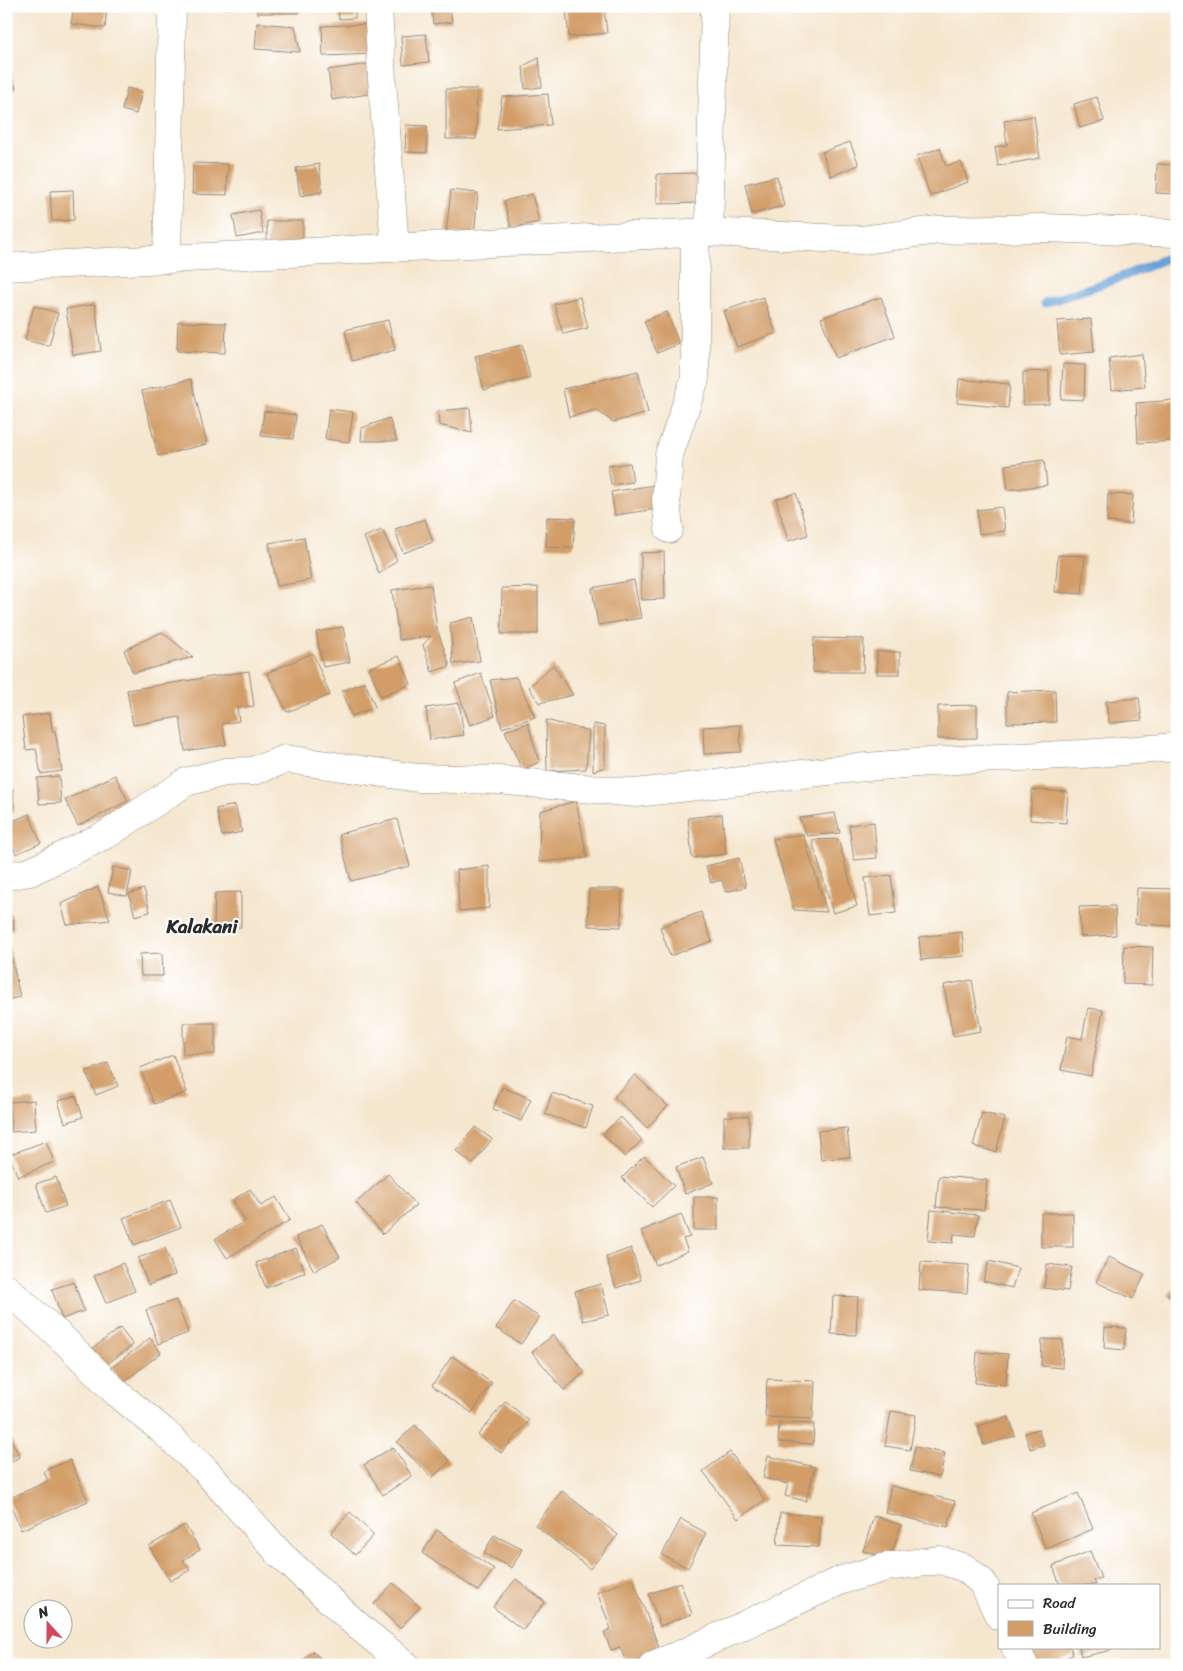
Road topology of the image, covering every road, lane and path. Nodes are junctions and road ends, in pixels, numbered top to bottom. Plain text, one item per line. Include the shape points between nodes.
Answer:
1 (172, 6) edge
2 (378, 6) edge
3 (715, 6) edge
4 (702, 232) junction
5 (1177, 233) edge
6 (395, 247) junction
7 (167, 258) junction
8 (6, 267) edge
9 (670, 528) dead end
10 (1177, 748) edge
11 (6, 876) edge
12 (6, 1288) edge
13 (998, 1614) edge
14 (1016, 1648) edge
15 (406, 1665) edge
16 (653, 1665) edge
17 (1024, 1665) edge

1 - 7 street
2 - 6 street
3 - 4 street
4 - 5 street via 862,240 938,230 1045,228
4 - 6 street
4 - 9 street via 695,379 669,455 666,500
6 - 7 street
7 - 8 street
10 - 11 street via 854,768 636,793 498,780 418,778 286,759 253,771 225,772 186,782 109,833 30,872
12 - 15 street via 64,1339 117,1393 205,1470 288,1561
13 - 16 street via 983,1584 965,1568 940,1560 886,1567 842,1580
14 - 17 street

